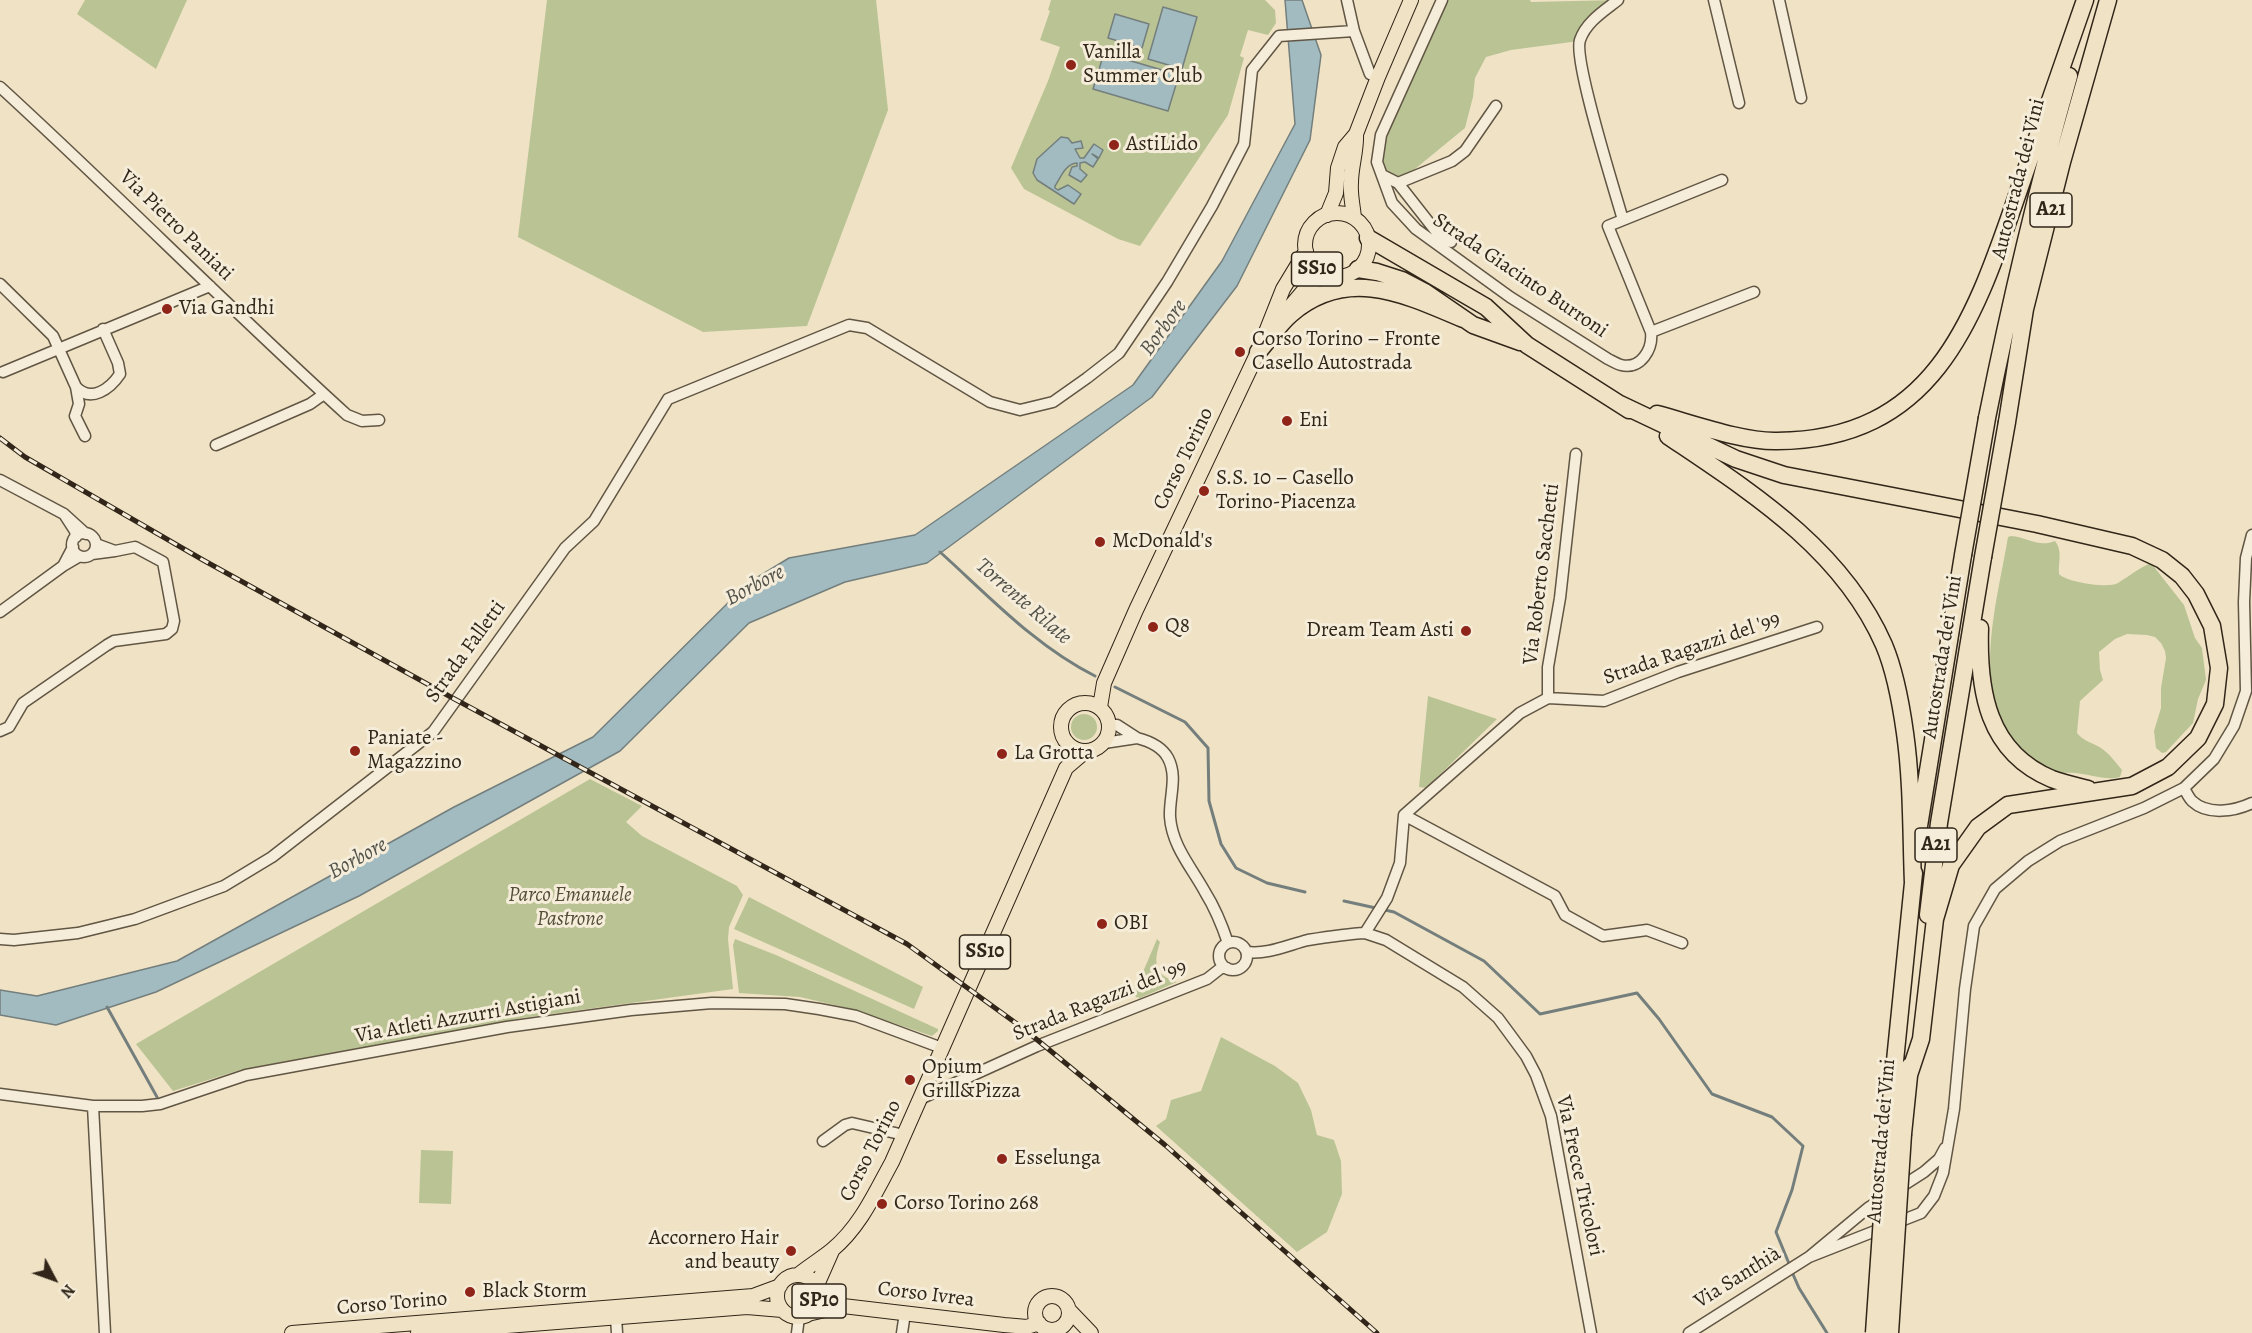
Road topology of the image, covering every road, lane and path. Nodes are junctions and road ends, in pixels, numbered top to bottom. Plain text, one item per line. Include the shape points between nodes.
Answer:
1 (1347, 0) edge
2 (1411, 0) edge
3 (1442, 0) edge
4 (1618, 0) edge
5 (1714, 0) edge
6 (1779, 0) edge
7 (2085, 0) edge
8 (2090, 0) edge
9 (2108, 0) edge
10 (1354, 31) junction
11 (1378, 77) junction
12 (0, 87) edge
13 (1801, 99) dead end
14 (1739, 102) dead end
15 (1496, 106) dead end
16 (1356, 134) junction
17 (1382, 175) junction
18 (1722, 180) dead end
19 (1398, 183) junction
20 (1327, 215) junction
21 (1354, 218) junction
22 (1623, 220) junction
23 (1368, 238) junction
24 (1451, 242) dead end
25 (1306, 251) junction
26 (1358, 269) junction
27 (1326, 275) junction
28 (0, 284) edge
29 (210, 286) junction
30 (1754, 292) dead end
31 (1463, 319) junction
32 (103, 329) junction
33 (1651, 332) junction
34 (1527, 345) junction
35 (58, 348) junction
36 (1258, 352) junction
37 (3, 372) dead end
38 (76, 387) junction
39 (324, 394) junction
40 (1620, 404) junction
41 (379, 420) dead end
42 (85, 436) dead end
43 (216, 445) dead end
44 (1576, 454) dead end
45 (0, 480) edge
46 (2252, 535) edge
47 (78, 539) junction
48 (94, 549) junction
49 (80, 556) junction
50 (1983, 557) junction
51 (63, 566) junction
52 (0, 612) edge
53 (1818, 627) dead end
54 (1104, 683) junction
55 (1548, 698) junction
56 (1084, 702) junction
57 (1100, 707) junction
58 (1110, 725) junction
59 (0, 731) edge
60 (1137, 738) junction
61 (1067, 742) junction
62 (1104, 742) junction
63 (1086, 751) junction
64 (1066, 768) junction
65 (2184, 788) junction
66 (2097, 792) junction
67 (2252, 803) edge
68 (1404, 815) junction
69 (1913, 883) junction
70 (1365, 933) junction
71 (0, 939) edge
72 (1228, 943) junction
73 (1682, 943) dead end
74 (1247, 952) junction
75 (1227, 968) junction
76 (942, 1048) junction
77 (1909, 1075) junction
78 (0, 1094) edge
79 (920, 1099) junction
80 (93, 1106) junction
81 (1895, 1132) junction
82 (904, 1135) junction
83 (823, 1141) dead end
84 (1948, 1141) junction
85 (832, 1250) junction
86 (1809, 1257) junction
87 (798, 1275) junction
88 (780, 1286) junction
89 (818, 1290) junction
90 (843, 1306) junction
91 (782, 1310) junction
92 (1069, 1310) junction
93 (905, 1313) junction
94 (805, 1315) junction
95 (616, 1317) junction
96 (1046, 1325) edge
97 (970, 1327) edge
98 (517, 1329) edge
99 (105, 1333) edge
100 (292, 1333) edge
101 (426, 1333) edge
102 (617, 1333) edge
103 (797, 1333) edge
104 (902, 1333) edge
105 (1081, 1333) edge
106 (1091, 1333) edge
107 (1591, 1333) edge
108 (1689, 1333) edge
109 (1874, 1333) edge
110 (1890, 1333) edge

1 - 10 street
2 - 11 main road, Corso Torino
3 - 17 street, Strada Giacinto Burroni via 1382,135 1377,162
4 - 22 street via 1588,25 1579,41 1583,76
5 - 14 street
6 - 13 street
7 - 40 highway via 1992,268 1950,352 1926,382 1891,409 1850,431 1785,441 1756,440
8 - 69 highway, Autostrada dei Vini / A21, bridge via 2019,267 1987,418 1919,817
9 - 50 highway, Autostrada dei Vini / A21, bridge via 2025,309
10 - 11 street via 1370,74
10 - 71 street, Strada Falletti via 1279,36 1252,70 1244,144 1167,282 1119,353 1053,402 1020,410 990,402 867,328 849,325 668,399 594,521 565,548 433,732 272,857 224,886 135,919 88,931
11 - 16 main road, Corso Torino
12 - 29 street, Via Pietro Paniati
15 - 19 street via 1466,151 1452,161
16 - 20 main road, Corso Torino via 1343,152 1336,193
16 - 21 main road, Corso Torino via 1351,184
17 - 19 street
17 - 33 street, Strada Giacinto Burroni via 1392,203 1416,230 1510,297 1608,359 1633,365 1649,350
18 - 22 street
19 - 24 street via 1438,234
20 - 21 main road
20 - 25 main road, Corso Torino / SS10 via 1308,233
21 - 23 main road, Corso Torino / SS10
22 - 33 street via 1608,226
23 - 26 main road, SS10 via 1367,255
23 - 34 highway via 1486,307
25 - 27 main road, SS10 via 1310,261
25 - 36 main road, Corso Torino via 1284,289
26 - 27 main road, Corso Torino / SS10 via 1342,276
26 - 31 highway via 1402,280
27 - 36 main road, Corso Torino via 1306,288 1286,310
28 - 35 street via 53,336
29 - 32 street
29 - 39 street, Via Pietro Paniati
30 - 33 street
31 - 34 highway
31 - 36 highway via 1390,291 1361,286 1335,290 1314,297 1290,315
32 - 35 street
32 - 38 street via 120,374 101,392 88,394
34 - 40 highway
35 - 37 street
35 - 38 street
36 - 54 main road, Corso Torino / SS10
38 - 42 street via 79,404 75,416
39 - 41 street, Via Pietro Paniati via 347,415 362,421
39 - 43 street via 310,404
40 - 66 highway via 1736,459 1784,475 2101,537 2162,560 2182,576 2212,626 2220,668 2215,704 2198,738 2168,767 2132,786
40 - 69 highway via 1775,511 1833,567 1869,614 1885,648 1905,731
44 - 55 street, Via Roberto Sacchetti via 1548,667
45 - 47 street via 64,514
46 - 65 street via 2246,558 2244,602 2246,690 2234,726 2214,759
47 - 48 street via 93,537
47 - 49 street
47 - 51 street
48 - 49 street
48 - 59 street via 115,551 135,547 163,562 174,621 172,629 166,634 107,645 22,703 9,727
49 - 51 street
50 - 66 highway via 1979,646 1982,688 1994,728 2021,760 2051,778
50 - 77 highway, Autostrada dei Vini / A21 via 1939,823
51 - 52 street
53 - 55 street, Strada Ragazzi del '99 via 1678,672 1604,701
54 - 56 main road, Corso Torino / SS10
54 - 57 main road, Corso Torino / SS10
55 - 68 street via 1521,713
56 - 57 main road
56 - 61 main road, Corso Torino / SS10 via 1071,707 1062,719 1062,734
57 - 58 main road
58 - 60 street via 1117,725
58 - 62 main road
60 - 62 street
60 - 72 street via 1160,749 1172,766 1170,817 1179,850 1206,893
61 - 63 main road
61 - 64 main road, Corso Torino / SS10
62 - 63 main road, Corso Torino / SS10
63 - 64 main road, Corso Torino / SS10
64 - 76 main road, Corso Torino / SS10
65 - 67 street via 2192,801 2213,810
65 - 84 street via 2060,841 1995,889 1974,926
66 - 77 highway via 2008,805 1978,827 1952,865 1935,919 1921,1039
68 - 70 street via 1400,863 1388,898
68 - 73 street via 1555,896 1565,915 1603,936 1647,930
69 - 81 highway, Autostrada dei Vini / A21
70 - 74 street
70 - 107 street, Via Frecce Tricolori via 1386,940 1463,987 1498,1018 1531,1066 1551,1116
72 - 74 street via 1238,942
72 - 75 street via 1220,952 1221,962
74 - 75 street via 1244,965
75 - 79 street, Strada Ragazzi del '99
76 - 79 main road, Corso Torino / SS10
76 - 80 street, Via Atleti Azzurri Astigiani via 856,1016 819,1009 745,1002 703,1004 507,1027 246,1075 160,1104
77 - 81 highway, Autostrada dei Vini / A21
78 - 80 street, Via Atleti Azzurri Astigiani
79 - 82 main road, Corso Torino / SS10
80 - 99 street
81 - 109 highway, Autostrada dei Vini / A21, bridge
81 - 110 highway, Autostrada dei Vini / A21, bridge
82 - 83 street via 852,1123
82 - 85 main road, Corso Torino / SS10 via 867,1208
84 - 86 street, Via Santhià via 1939,1159 1924,1172 1868,1208
84 - 86 street, Via Santhià via 1943,1173 1934,1196 1921,1213
85 - 87 main road, Corso Torino / SP10
85 - 89 main road, Corso Torino / SP10
86 - 108 street, Via Santhià
87 - 88 main road, SP10
87 - 89 main road, SP10 via 809,1277
88 - 91 main road, SP10 via 777,1298
88 - 100 main road, Corso Torino via 753,1296
89 - 90 main road, Corso Ivrea
89 - 94 main road, SP10 via 819,1302
90 - 93 main road, Corso Ivrea
90 - 94 main road, Corso Ivrea
91 - 94 main road, SP10 via 792,1317
91 - 95 main road, Corso Torino via 756,1306
92 - 96 main road via 1066,1321
92 - 96 main road, Corso Ivrea via 1064,1301 1054,1296 1044,1298 1039,1302
92 - 106 main road, Corso Ivrea
93 - 97 main road, Corso Ivrea
93 - 104 street
94 - 103 street
95 - 98 main road, Corso Torino
95 - 102 street
96 - 97 main road, Corso Ivrea via 1024,1318 1004,1325
96 - 105 main road
98 - 101 main road, Corso Torino

